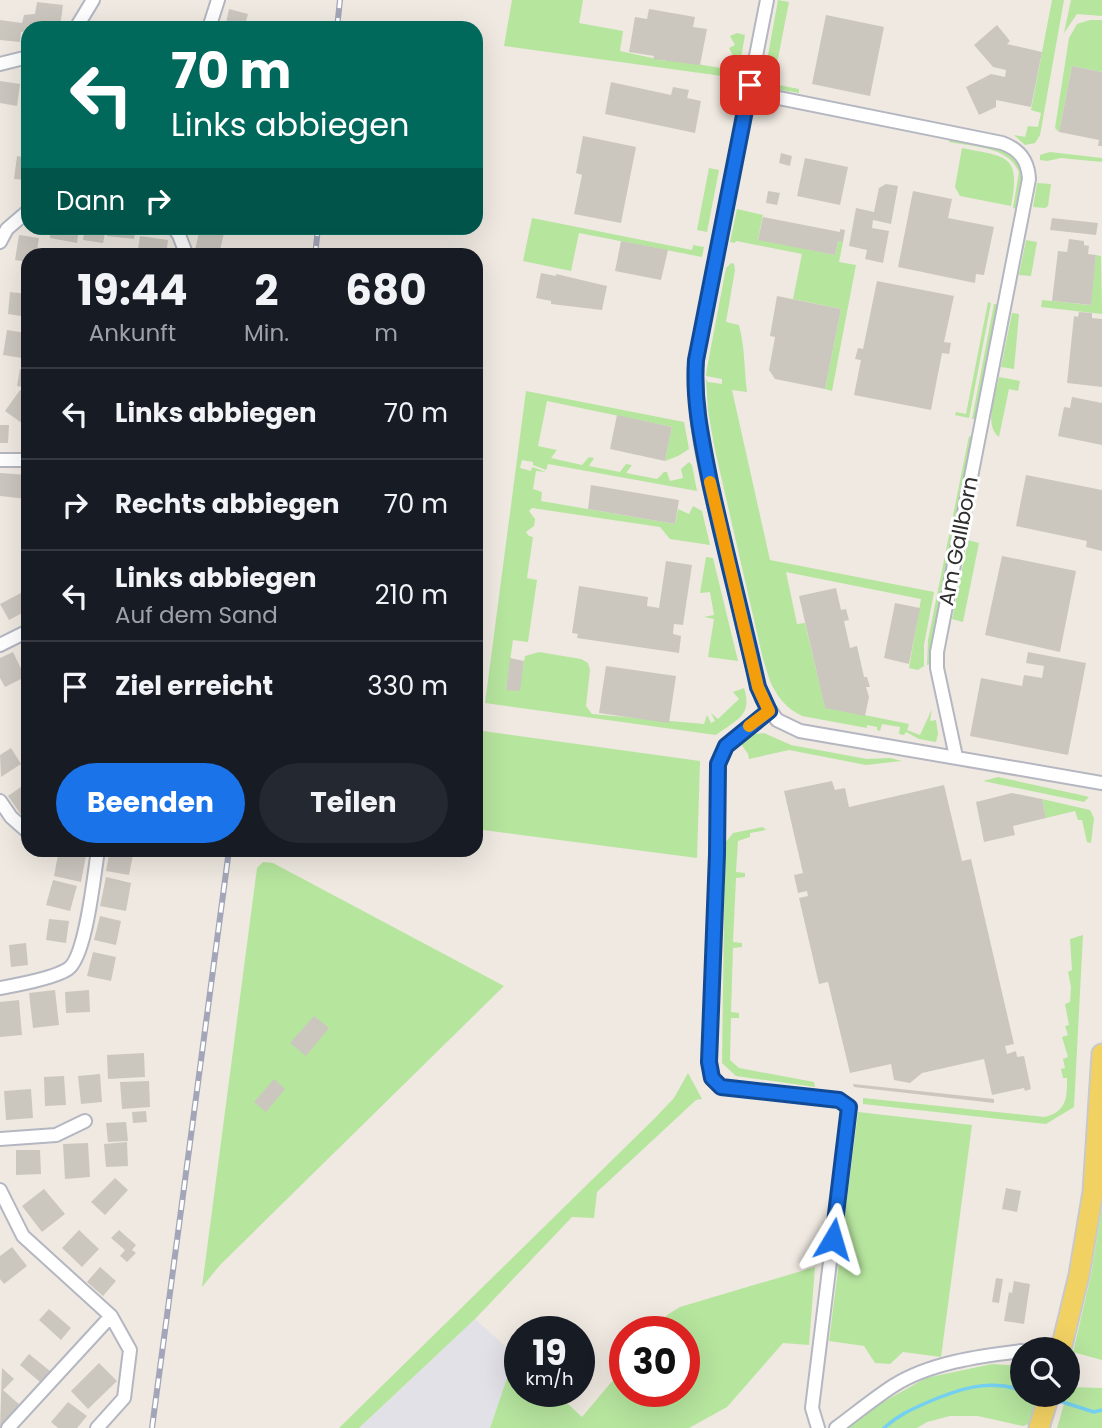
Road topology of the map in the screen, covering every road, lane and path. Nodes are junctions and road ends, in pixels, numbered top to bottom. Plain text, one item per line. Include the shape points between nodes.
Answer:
1 (93, 0) edge
2 (218, 0) edge
3 (767, 0) edge
4 (81, 21) edge
5 (211, 21) edge
6 (21, 59) edge
7 (0, 64) edge
8 (748, 92) junction
9 (21, 216) edge
10 (4, 227) edge
11 (0, 242) edge
12 (0, 460) edge
13 (21, 460) edge
14 (21, 634) edge
15 (0, 645) edge
16 (769, 711) junction
17 (956, 757) junction
18 (1102, 783) edge
19 (0, 801) edge
20 (21, 826) edge
21 (97, 857) edge
22 (0, 988) edge
23 (1102, 1054) edge
24 (85, 1122) dead end
25 (0, 1139) edge
26 (0, 1190) edge
27 (111, 1316) junction
28 (1064, 1337) edge
29 (1010, 1353) edge
30 (1045, 1407) edge
31 (8, 1428) edge
32 (97, 1428) edge
33 (818, 1428) edge
34 (836, 1428) edge
35 (1039, 1428) edge

1 - 4 street
2 - 5 street
3 - 8 street
6 - 7 street
8 - 16 street via 697,353 695,395 715,505 758,687
8 - 17 street, Am Gallborn via 1002,143 1021,154 1027,166 1029,178 937,652
9 - 10 street
10 - 11 street
12 - 13 street
14 - 15 street
16 - 17 street via 800,731
16 - 33 street via 726,746 718,764 709,1062 712,1078 721,1087 839,1100 849,1107 812,1408
17 - 18 street
19 - 20 street
21 - 22 street via 81,951 69,969
23 - 28 main road via 1093,1192
24 - 25 street via 56,1135
26 - 27 street via 23,1236
27 - 31 street
27 - 32 street via 130,1350 124,1398
29 - 34 street via 924,1371 895,1385
30 - 35 main road

